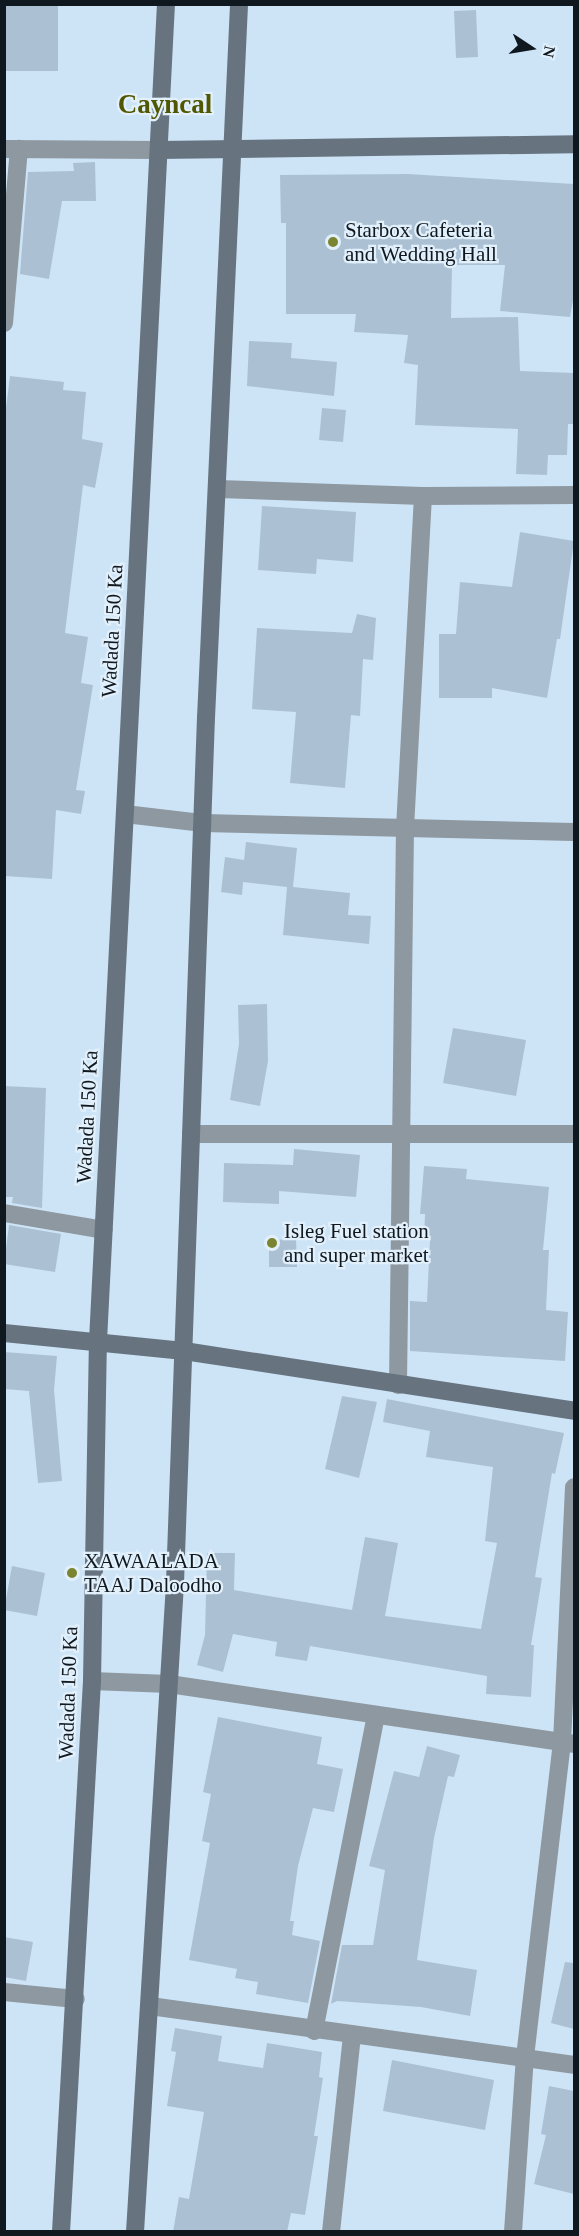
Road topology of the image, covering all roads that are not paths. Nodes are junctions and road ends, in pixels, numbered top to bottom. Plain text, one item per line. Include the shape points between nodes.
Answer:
1 (166, 4) edge
2 (239, 4) edge
3 (574, 144) edge
4 (12, 149) edge
5 (232, 149) junction
6 (159, 150) junction
7 (4, 323) edge
8 (219, 489) junction
9 (574, 495) edge
10 (423, 496) junction
11 (125, 814) junction
12 (203, 823) junction
13 (405, 828) junction
14 (574, 832) edge
15 (402, 1133) junction
16 (191, 1134) junction
17 (574, 1134) edge
18 (4, 1213) edge
19 (104, 1230) junction
20 (4, 1333) edge
21 (98, 1341) junction
22 (183, 1351) junction
23 (398, 1385) junction
24 (574, 1410) edge
25 (574, 1487) edge
26 (92, 1681) junction
27 (169, 1684) junction
28 (376, 1715) junction
29 (568, 1743) edge
30 (4, 1992) edge
31 (76, 2000) junction
32 (150, 2006) junction
33 (314, 2031) junction
34 (352, 2035) junction
35 (525, 2057) junction
36 (574, 2065) edge
37 (61, 2232) edge
38 (135, 2232) edge
39 (331, 2232) edge
40 (513, 2232) edge

1 - 6 street, Wadada 150 Ka
2 - 5 street
3 - 5 street
4 - 6 street
4 - 7 street
5 - 6 street
5 - 8 street
6 - 11 street, Wadada 150 Ka
8 - 10 street
8 - 12 street
9 - 10 street
10 - 13 street
11 - 12 street
11 - 19 street, Wadada 150 Ka
12 - 13 street
12 - 16 street
13 - 14 street
13 - 15 street
15 - 16 street
15 - 17 street
15 - 23 street
16 - 22 street
18 - 19 street
19 - 21 street, Wadada 150 Ka
20 - 21 street
21 - 22 street
21 - 26 street, Wadada 150 Ka
22 - 23 street
22 - 27 street
23 - 24 street
25 - 29 street
26 - 27 street
26 - 31 street, Wadada 150 Ka
27 - 28 street
27 - 32 street
28 - 29 street
28 - 33 street
29 - 35 street
30 - 31 street
31 - 37 street, Wadada 150 Ka
32 - 33 street
32 - 38 street
33 - 34 street
34 - 35 street
34 - 39 street
35 - 36 street
35 - 40 street

